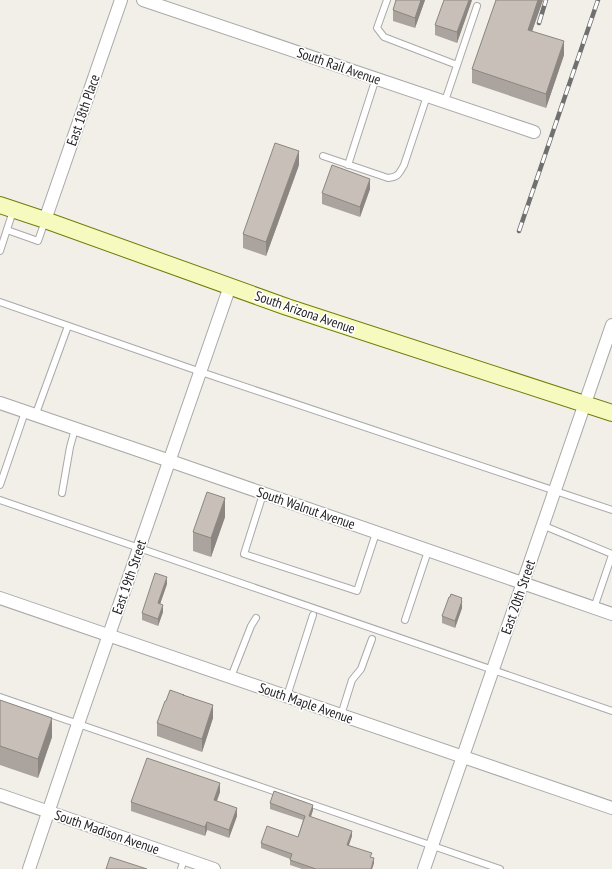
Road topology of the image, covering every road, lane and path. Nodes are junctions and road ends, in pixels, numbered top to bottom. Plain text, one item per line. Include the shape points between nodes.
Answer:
1 (121, 0) edge
2 (143, 0) edge
3 (387, 0) edge
4 (477, 6) dead end
5 (457, 65) junction
6 (376, 78) junction
7 (427, 96) junction
8 (445, 101) junction
9 (534, 132) dead end
10 (323, 156) dead end
11 (348, 165) junction
12 (7, 207) edge
13 (45, 220) junction
14 (7, 230) junction
15 (0, 251) edge
16 (230, 286) junction
17 (0, 302) edge
18 (612, 324) edge
19 (68, 326) junction
20 (201, 372) junction
21 (0, 403) edge
22 (585, 404) junction
23 (612, 413) edge
24 (30, 414) junction
25 (75, 429) junction
26 (170, 461) junction
27 (0, 485) edge
28 (554, 490) junction
29 (62, 493) dead end
30 (264, 494) junction
31 (0, 500) edge
32 (612, 510) edge
33 (542, 525) junction
34 (376, 533) junction
35 (139, 548) junction
36 (428, 551) junction
37 (612, 554) edge
38 (522, 583) junction
39 (0, 598) edge
40 (594, 608) junction
41 (612, 614) edge
42 (313, 615) dead end
43 (256, 618) dead end
44 (405, 620) dead end
45 (109, 635) junction
46 (372, 639) dead end
47 (492, 670) junction
48 (231, 677) junction
49 (287, 696) junction
50 (0, 697) edge
51 (612, 711) edge
52 (341, 715) junction
53 (78, 724) junction
54 (462, 757) junction
55 (0, 795) edge
56 (612, 808) edge
57 (48, 812) junction
58 (432, 846) junction
59 (183, 864) edge
60 (29, 869) edge
61 (214, 869) edge
62 (424, 869) edge
63 (500, 869) edge

1 - 13 street, East 18th Place
2 - 6 street, South Rail Avenue
3 - 5 lane via 377,28 384,37
4 - 5 lane
5 - 8 lane
6 - 7 street, South Rail Avenue
6 - 11 lane
7 - 8 street, South Rail Avenue
7 - 11 lane via 404,165 394,178
8 - 9 street, South Rail Avenue
10 - 11 lane
12 - 13 street, South Arizona Avenue
12 - 14 lane
13 - 14 lane via 38,241
13 - 16 street, South Arizona Avenue
14 - 15 lane
16 - 20 street, East 19th Street
16 - 22 street, South Arizona Avenue
17 - 19 lane
18 - 22 street, East 20th Street
19 - 20 lane
19 - 24 lane
20 - 26 street, East 19th Street
20 - 28 lane
21 - 24 street, South Walnut Avenue
22 - 23 street, South Arizona Avenue
22 - 28 street, East 20th Street
24 - 25 street, South Walnut Avenue
24 - 27 lane
25 - 26 street, South Walnut Avenue
25 - 29 lane
26 - 30 street, South Walnut Avenue
26 - 35 street, East 19th Street
28 - 32 lane
28 - 33 street, East 20th Street
30 - 34 street, South Walnut Avenue
30 - 34 lane via 244,554 357,591
31 - 35 lane
33 - 37 lane
33 - 38 street, East 20th Street
34 - 36 street, South Walnut Avenue
35 - 45 street, East 19th Street
35 - 47 lane
36 - 38 street, South Walnut Avenue
36 - 44 lane
37 - 40 lane
38 - 40 street, South Walnut Avenue
38 - 47 street, East 20th Street
39 - 45 street, South Maple Avenue
40 - 41 street, South Walnut Avenue
42 - 49 lane
43 - 48 lane
45 - 48 street, South Maple Avenue
45 - 53 street, East 19th Street
46 - 52 lane via 361,669 352,680
47 - 51 lane
47 - 54 street, East 20th Street
48 - 49 street, South Maple Avenue
49 - 52 street, South Maple Avenue
50 - 53 lane
52 - 54 street, South Maple Avenue
53 - 57 street, East 19th Street
53 - 58 lane
54 - 56 street, South Maple Avenue
54 - 58 street, East 20th Street
55 - 57 street, South Madison Avenue
57 - 59 street, South Madison Avenue
57 - 60 street, East 19th Street
58 - 62 street, East 20th Street
58 - 63 lane
59 - 61 street, South Madison Avenue

